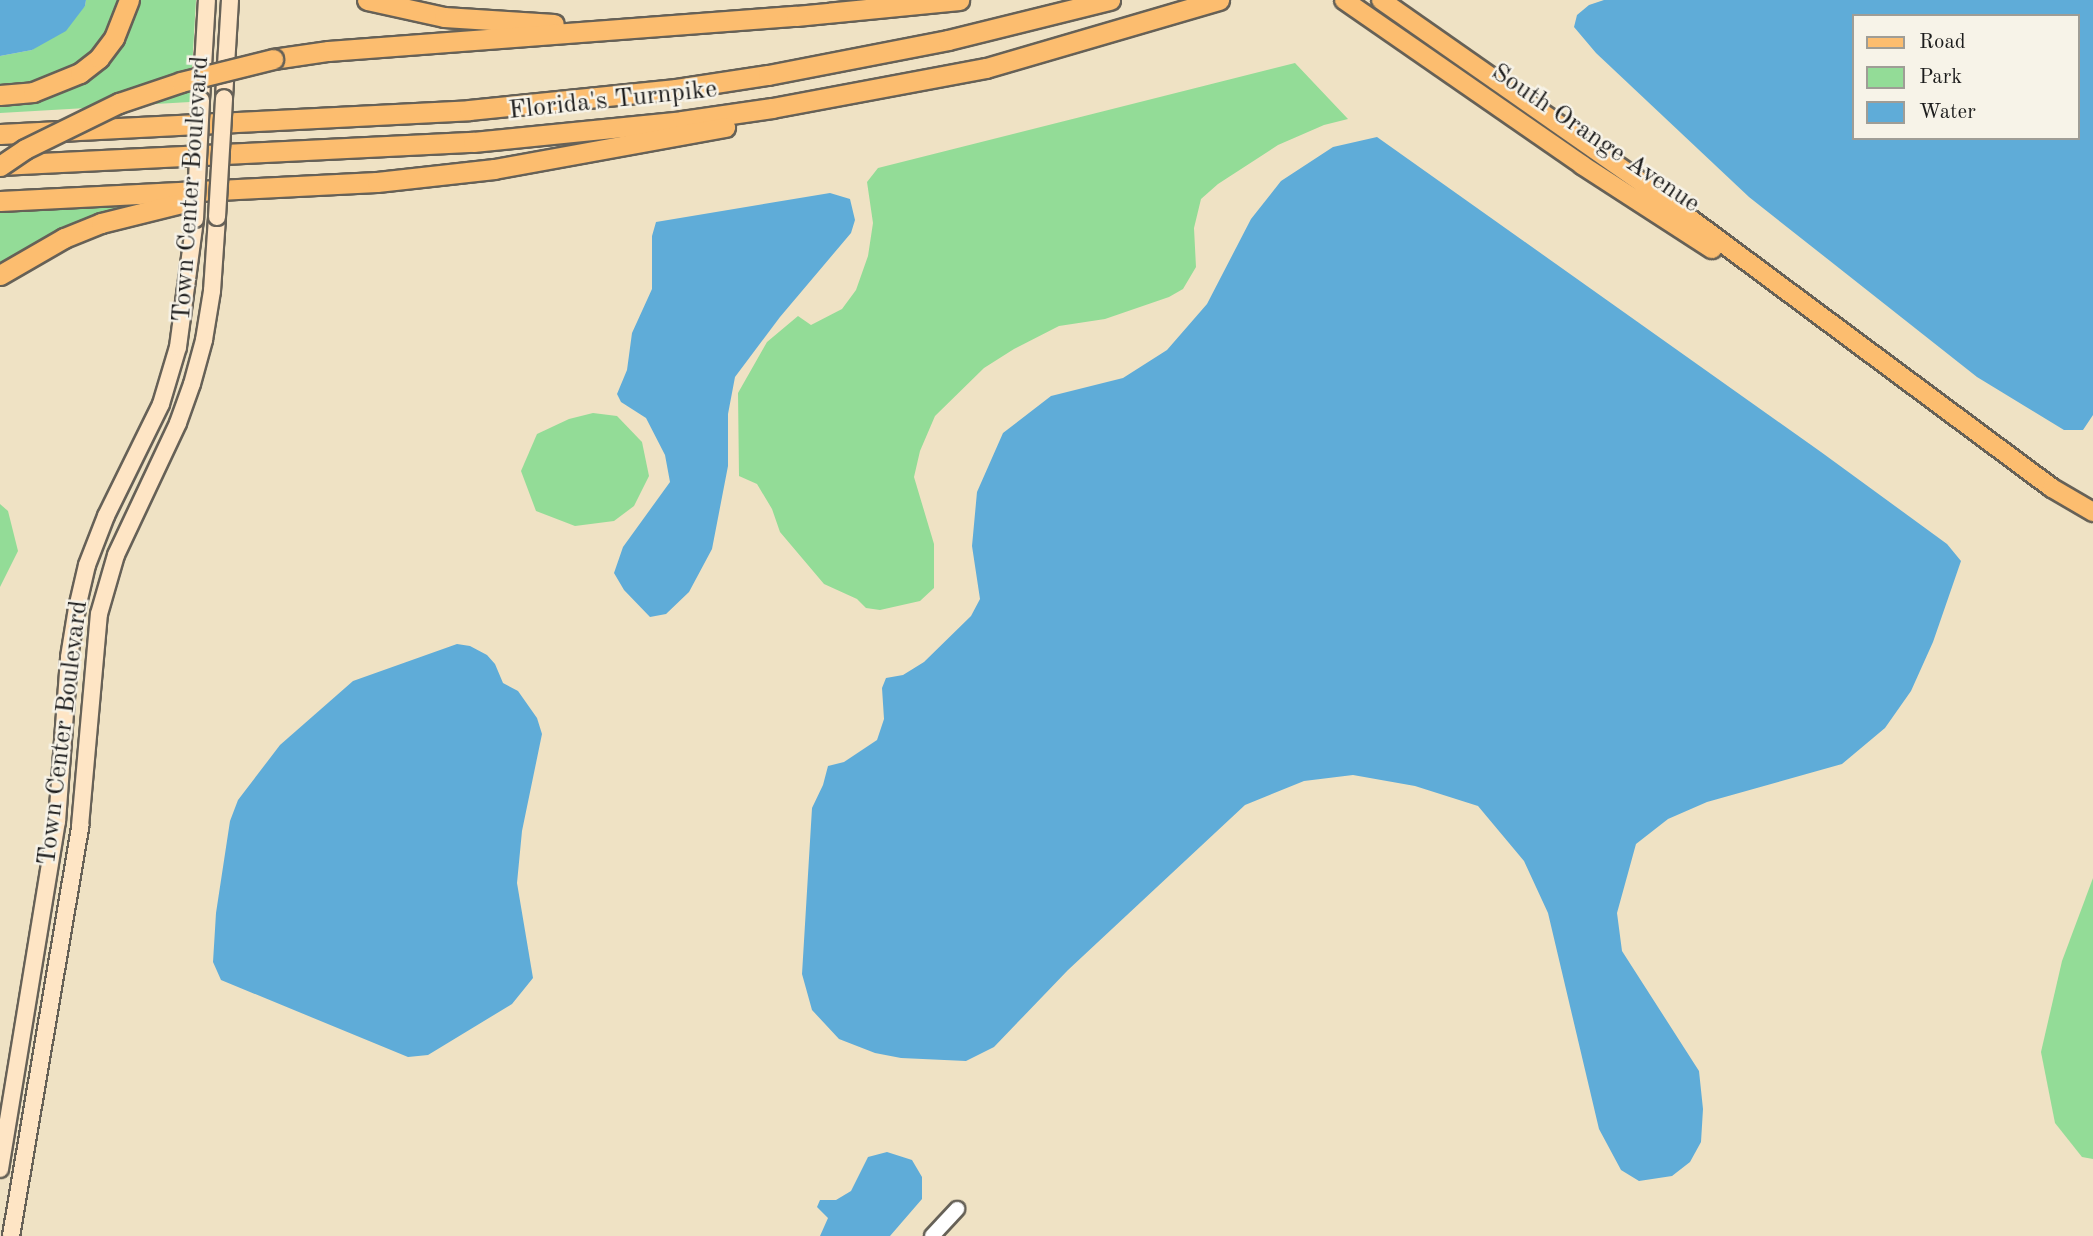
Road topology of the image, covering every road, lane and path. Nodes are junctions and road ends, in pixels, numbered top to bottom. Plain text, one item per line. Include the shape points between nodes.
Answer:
1 (129, 0) edge
2 (206, 0) edge
3 (230, 0) edge
4 (367, 0) edge
5 (959, 0) edge
6 (1110, 0) edge
7 (1219, 0) edge
8 (1344, 0) edge
9 (1381, 0) edge
10 (667, 26) junction
11 (986, 68) junction
12 (0, 96) edge
13 (0, 134) edge
14 (0, 166) edge
15 (283, 188) junction
16 (0, 201) edge
17 (0, 275) edge
18 (1820, 318) junction
19 (2093, 512) edge
20 (0, 1169) edge
21 (957, 1209) dead end
22 (11, 1236) edge
23 (932, 1236) edge

1 - 12 highway via 114,38 99,58 80,72 33,92
2 - 20 main road, Town Center Boulevard, bridge via 195,219 178,347 160,404 106,516 76,608 57,822
3 - 22 main road, Town Center Boulevard, bridge via 210,303 192,384 116,555 99,614 78,838
4 - 10 highway via 444,17 596,27
5 - 10 highway
6 - 13 highway, Florida's Turnpike via 899,51 677,89 469,110
7 - 11 highway, Florida's Turnpike
8 - 18 main road, South Orange Avenue via 1582,165
9 - 18 main road, South Orange Avenue via 1642,183
10 - 14 highway, bridge via 274,59 118,103
11 - 14 highway, Florida's Turnpike via 772,108 582,133
11 - 15 highway via 765,119 521,164
15 - 16 highway
15 - 17 highway via 173,204 102,223 64,238
18 - 19 main road, South Orange Avenue via 2052,488
21 - 23 street

